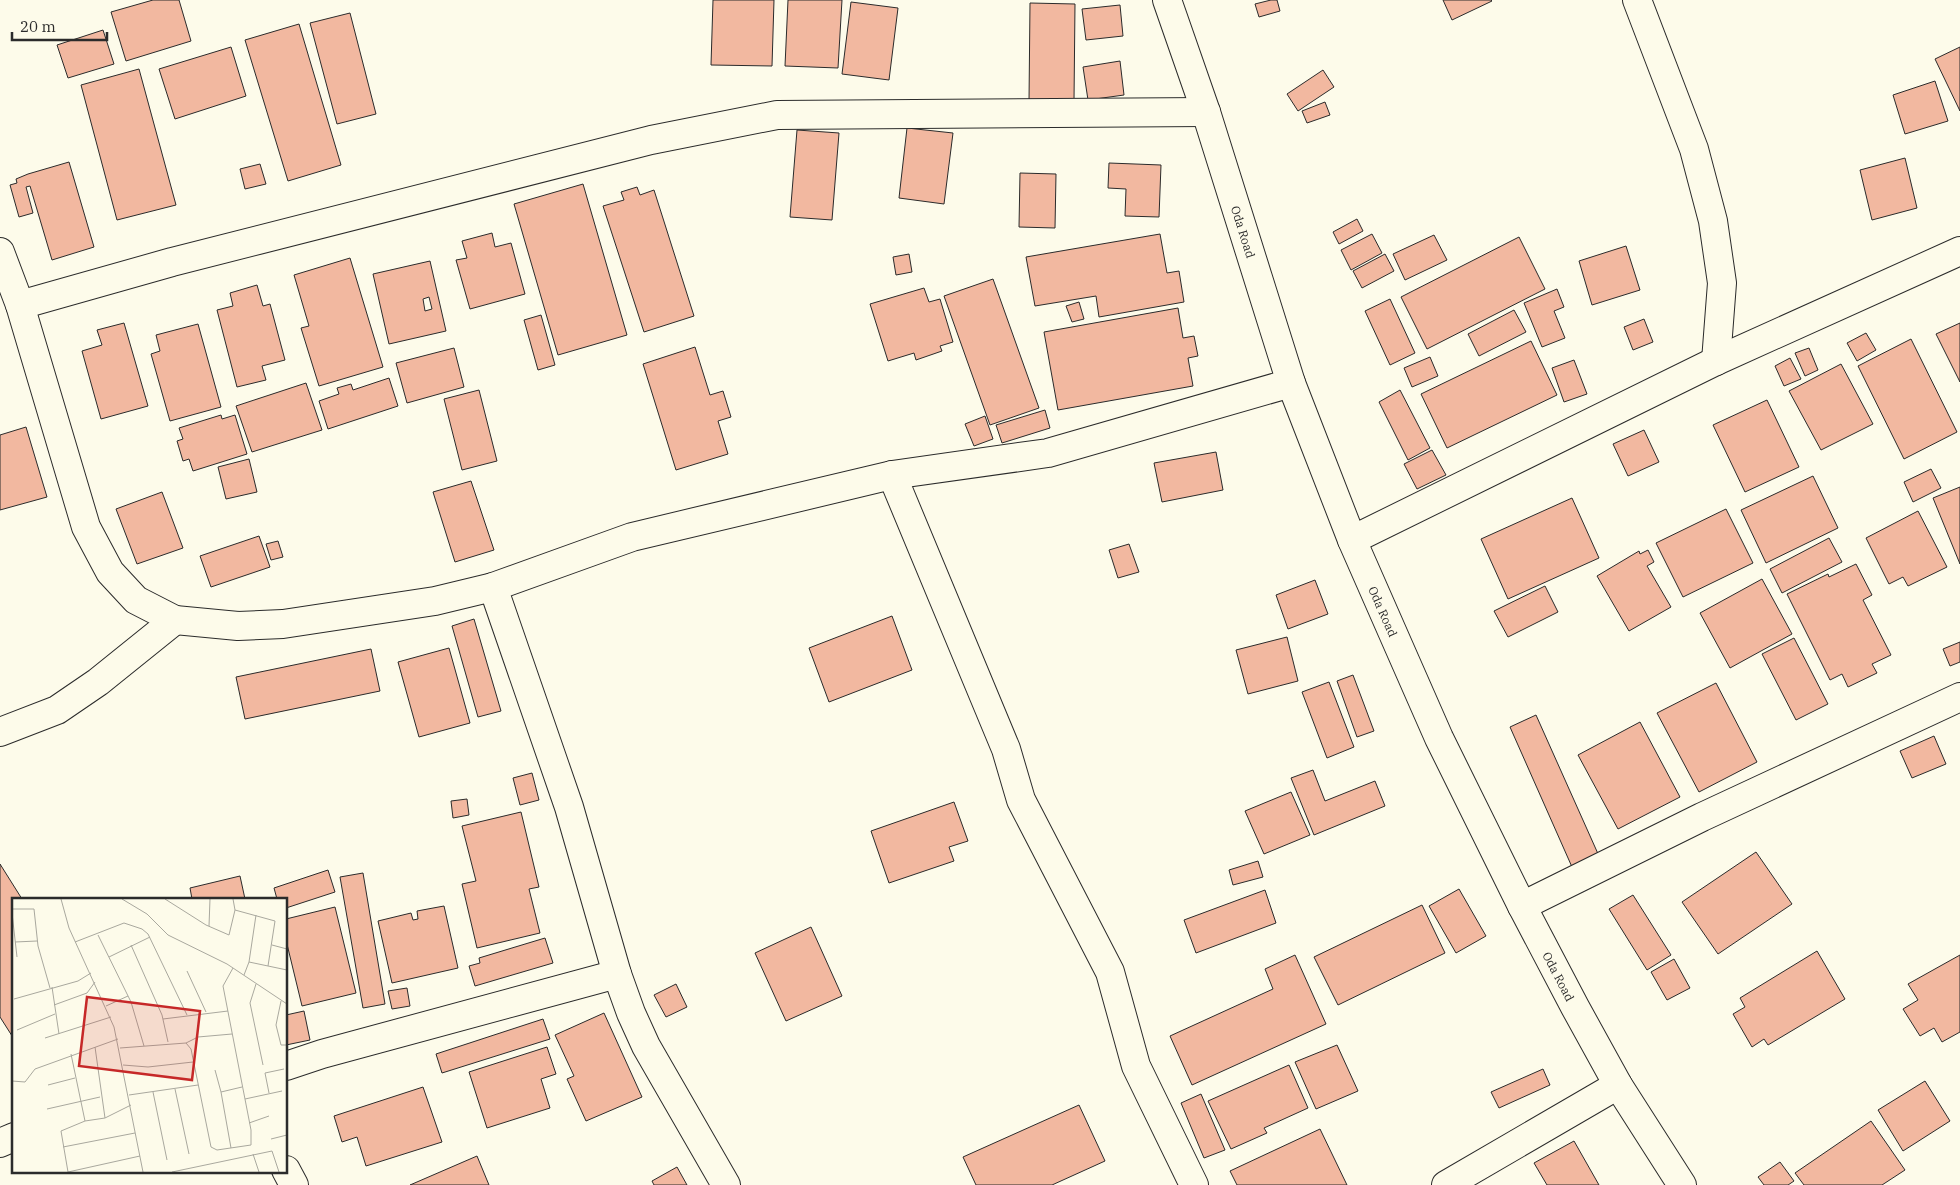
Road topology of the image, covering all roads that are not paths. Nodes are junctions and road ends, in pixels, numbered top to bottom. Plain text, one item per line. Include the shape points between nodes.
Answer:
1 (1167, 0) edge
2 (1636, 0) edge
3 (1206, 112) junction
4 (1960, 251) edge
5 (0, 252) edge
6 (20, 305) junction
7 (1716, 361) junction
8 (1291, 383) junction
9 (892, 475) junction
10 (1352, 540) junction
11 (493, 587) junction
12 (175, 620) junction
13 (1960, 697) edge
14 (0, 732) edge
15 (1522, 906) junction
16 (617, 974) junction
17 (288, 1065) edge
18 (1618, 1085) junction
19 (12, 1138) edge
20 (0, 1142) edge
21 (287, 1172) edge
22 (294, 1185) edge
23 (726, 1185) edge
24 (1194, 1185) edge
25 (1446, 1185) edge
26 (1682, 1185) edge

1 - 3 street, Oda Road
2 - 7 street via 1694,149 1713,221 1722,284
3 - 6 street via 777,115 641,142 172,262
3 - 8 street, Oda Road
4 - 7 street
5 - 6 street
6 - 12 street via 86,527 110,572 136,600
7 - 10 street
8 - 9 street via 1048,453
8 - 10 street, Oda Road
9 - 11 street via 632,537
9 - 24 street via 1006,749 1021,800 1110,972 1136,1066
10 - 15 street, Oda Road via 1439,738
11 - 12 street via 435,601 283,624 238,626
11 - 16 street via 569,807
12 - 14 street via 98,682 57,710
13 - 15 street via 1702,817
15 - 18 street, Oda Road
16 - 17 street
16 - 23 street via 646,1046
18 - 25 street
18 - 26 street, Oda Road
19 - 20 street
21 - 22 street

